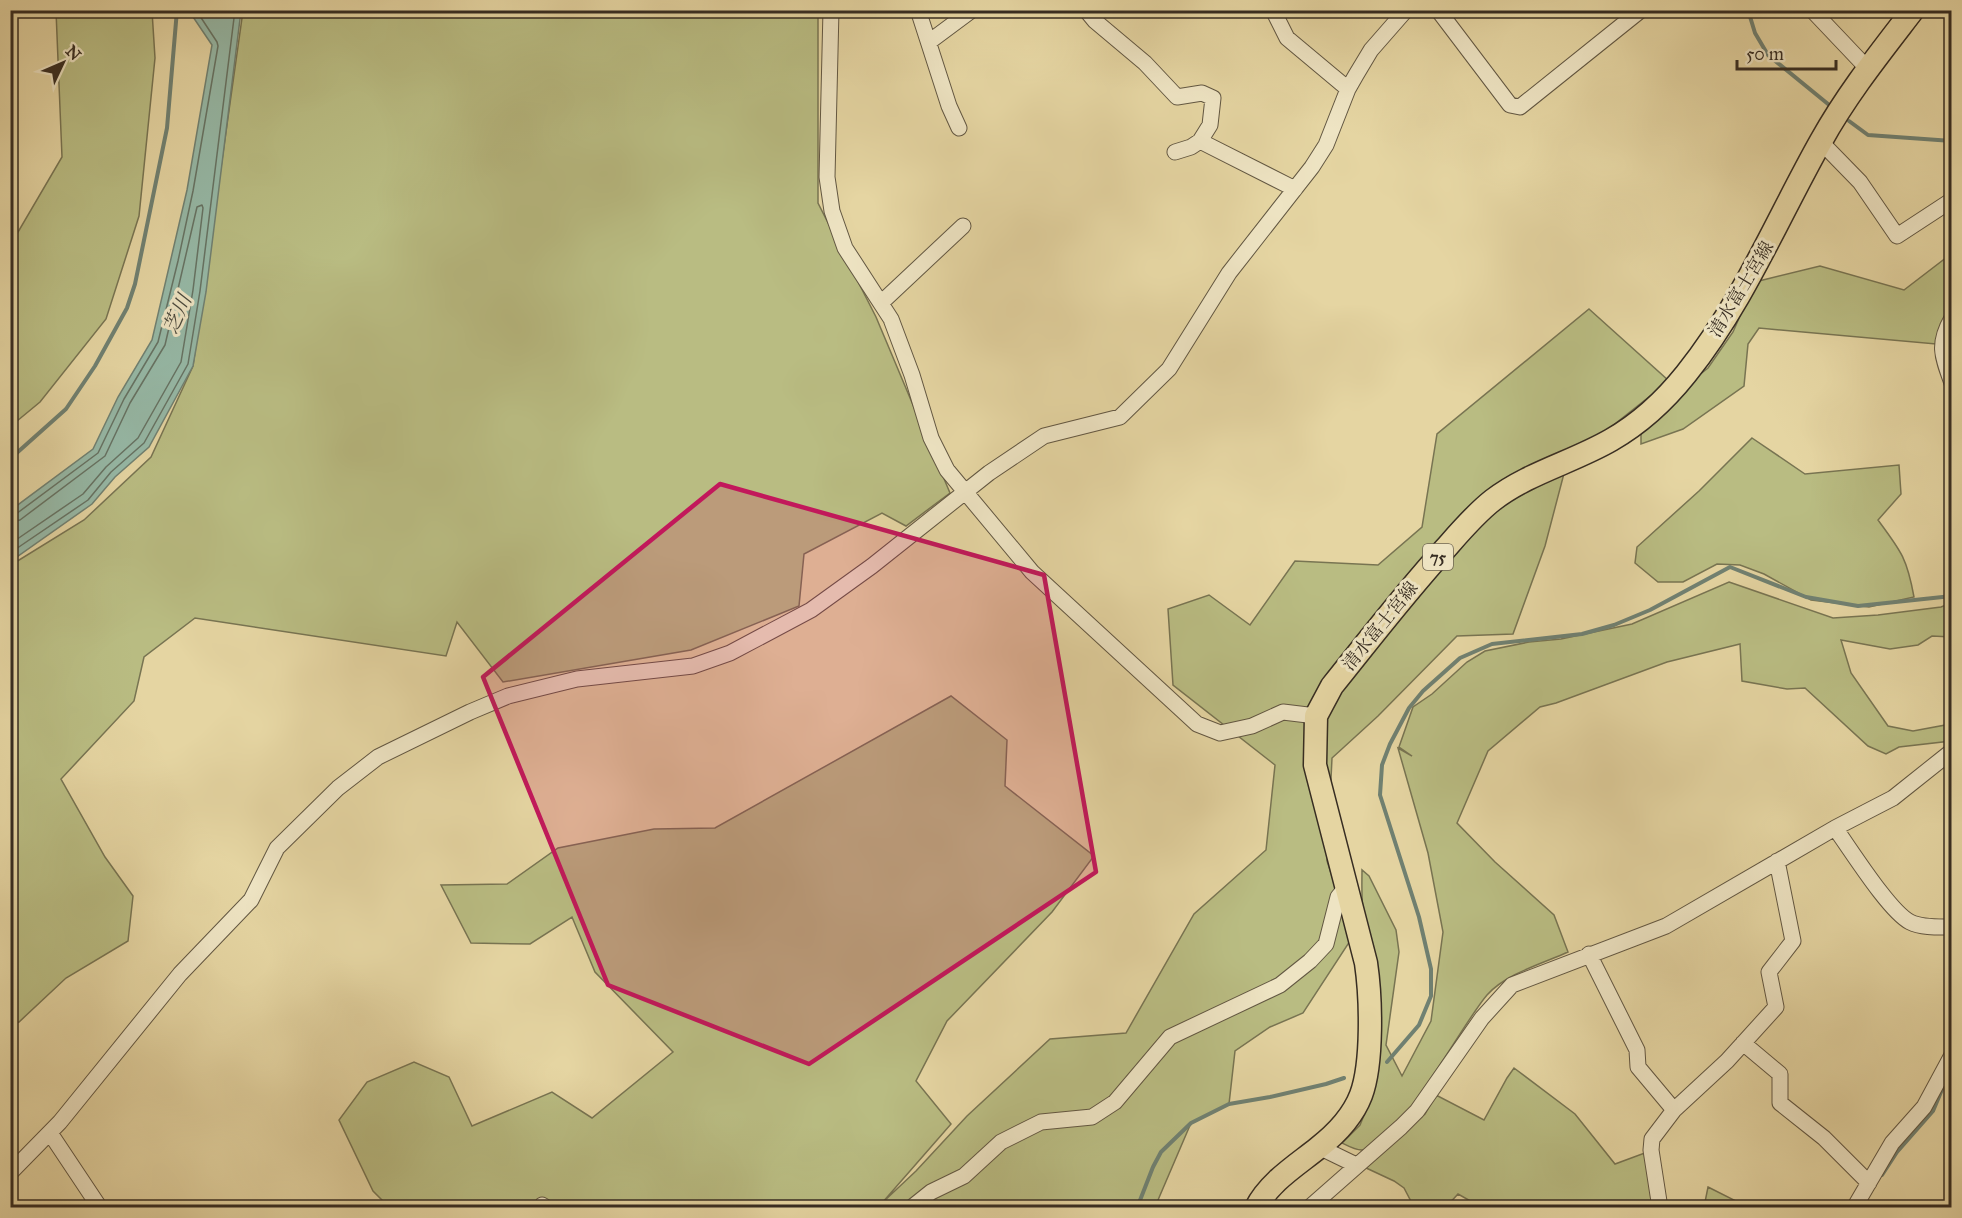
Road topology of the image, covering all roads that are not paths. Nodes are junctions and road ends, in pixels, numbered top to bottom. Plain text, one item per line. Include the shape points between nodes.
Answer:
1 (831, 10) edge
2 (918, 10) edge
3 (972, 10) edge
4 (1086, 10) edge
5 (1274, 10) edge
6 (1406, 10) edge
7 (1438, 10) edge
8 (1641, 10) edge
9 (1812, 10) edge
10 (1913, 10) edge
11 (929, 42) junction
12 (1868, 69) junction
13 (1348, 89) junction
14 (959, 128) dead end
15 (1200, 141) junction
16 (1821, 142) junction
17 (1175, 152) dead end
18 (1295, 189) junction
19 (1952, 200) edge
20 (963, 226) dead end
21 (882, 302) junction
22 (1952, 318) edge
23 (1952, 383) edge
24 (965, 491) junction
25 (1316, 716) junction
26 (1952, 751) edge
27 (1836, 828) junction
28 (1777, 861) junction
29 (1346, 887) junction
30 (1952, 927) edge
31 (1589, 954) junction
32 (1743, 1043) junction
33 (1952, 1055) edge
34 (1674, 1110) junction
35 (50, 1133) junction
36 (1319, 1147) junction
37 (1356, 1165) junction
38 (10, 1173) edge
39 (1869, 1184) junction
40 (100, 1208) edge
41 (911, 1208) edge
42 (1256, 1208) edge
43 (1309, 1208) edge
44 (1660, 1208) edge
45 (1854, 1208) edge

1 - 21 street via 827,177 832,211 845,248
2 - 11 street
3 - 11 street
4 - 15 street via 1177,97 1202,93 1213,98 1210,125
5 - 13 street via 1287,38
6 - 13 street via 1371,50
7 - 8 street via 1510,105 1520,107
9 - 12 street
10 - 12 main road, 清水富士宮線 / 75
11 - 14 street
12 - 16 main road, 清水富士宮線 / 75
13 - 18 street via 1326,145
15 - 17 street
15 - 18 street
16 - 19 street via 1860,182 1897,236
16 - 25 main road, 清水富士宮線 / 75 via 1757,266 1687,374 1664,400 1611,440 1511,488 1486,507 1399,603 1332,686
18 - 24 street via 1229,273 1168,369 1134,405 1120,417 1044,436
20 - 21 street
21 - 24 street via 912,375 931,438 947,470
22 - 23 street via 1943,333 1941,352
24 - 25 street via 1032,572 1197,724 1220,733 1252,726 1283,712
24 - 35 street via 811,610 730,653 693,666 577,679 508,696 378,757 338,788 277,848 250,900 180,974
25 - 29 main road, 清水富士宮線 / 75 via 1315,765
26 - 27 street via 1893,798
27 - 28 street
27 - 30 street via 1893,908 1911,923
28 - 31 street via 1666,926
28 - 32 street via 1793,941 1769,972 1776,1007
29 - 36 main road, 清水富士宮線 / 75 via 1370,986 1368,1059 1361,1094 1351,1114
29 - 41 street via 1338,897 1326,944 1280,985 1170,1037 1115,1102 1092,1117 1041,1122 1001,1142 963,1176 931,1192
31 - 34 street via 1637,1050 1638,1067
31 - 37 street via 1512,985 1482,1018 1417,1111
32 - 34 street
32 - 39 street via 1780,1074 1780,1103 1824,1138
33 - 39 street via 1924,1107 1892,1143
34 - 44 street via 1652,1139
35 - 38 street
35 - 40 street
36 - 37 street
36 - 42 main road, 清水富士宮線 / 75 via 1277,1181
37 - 43 street
39 - 45 street

